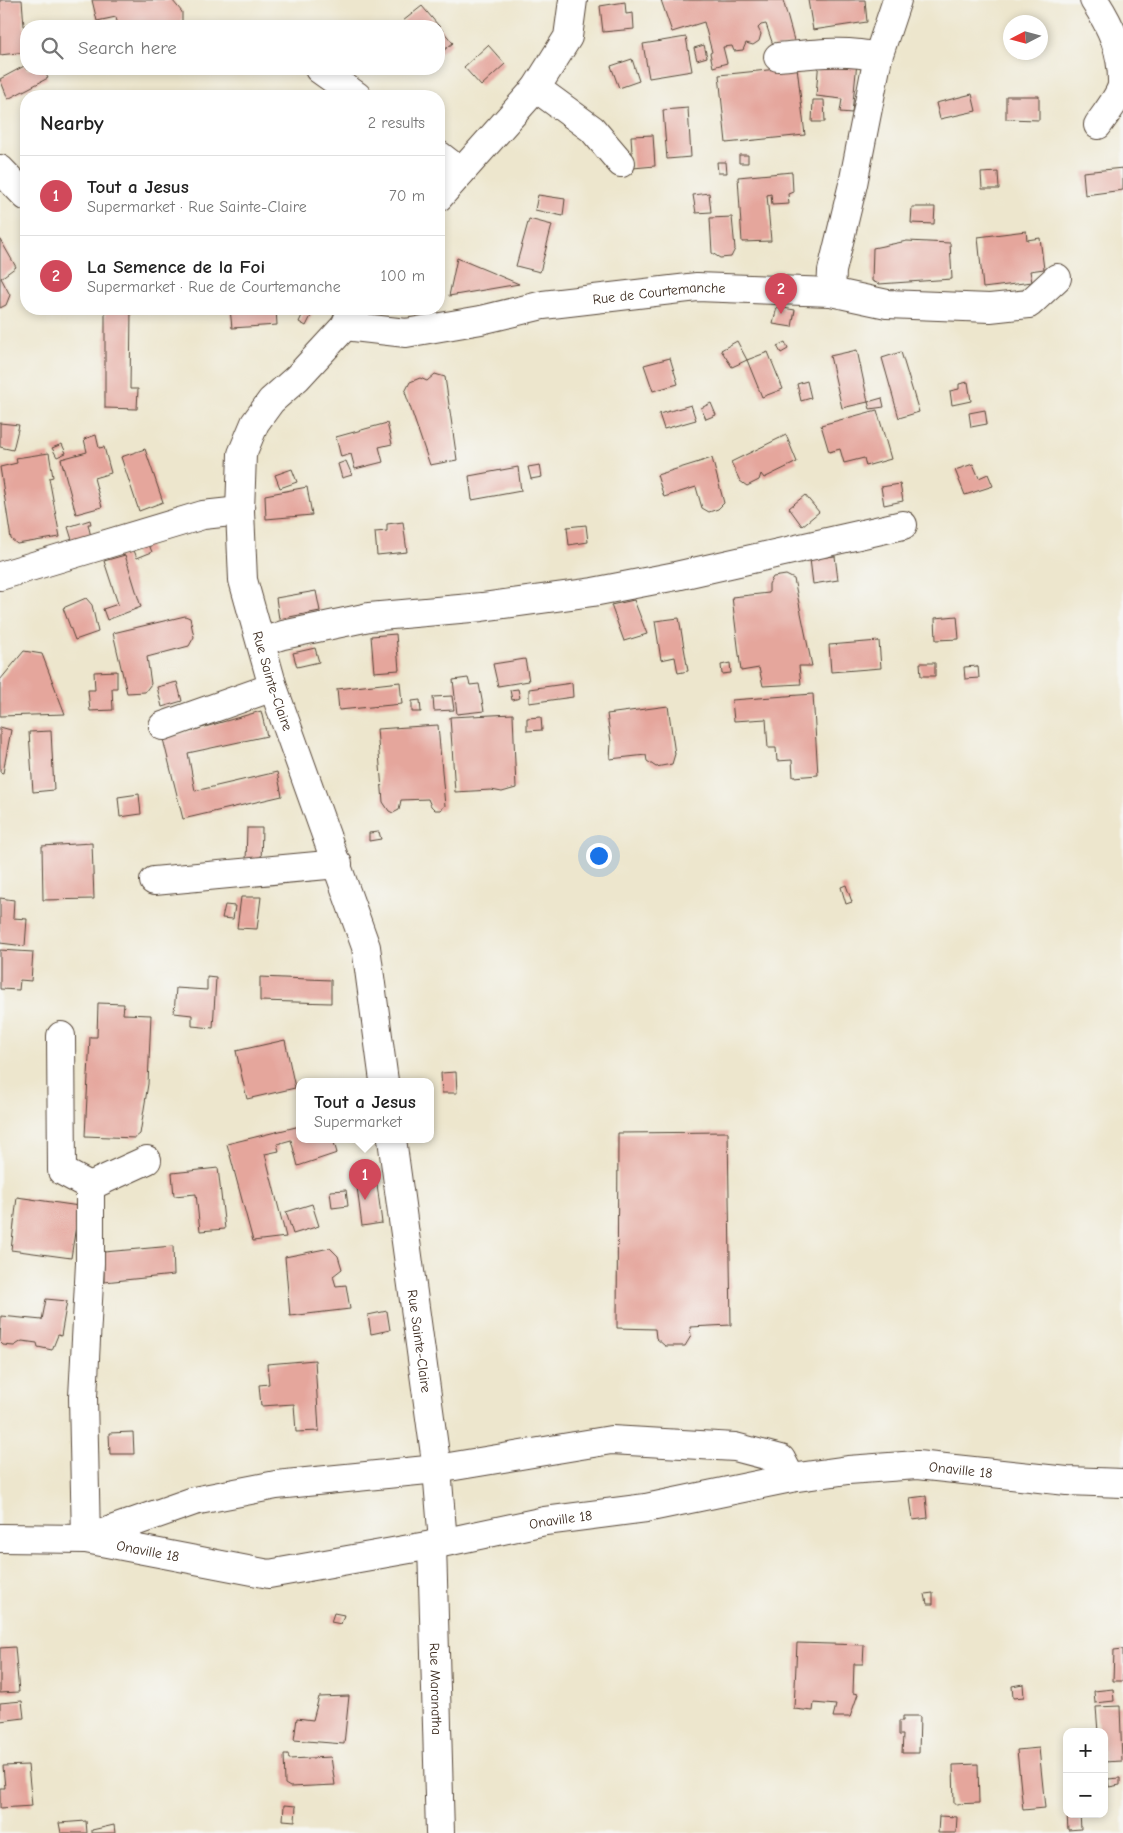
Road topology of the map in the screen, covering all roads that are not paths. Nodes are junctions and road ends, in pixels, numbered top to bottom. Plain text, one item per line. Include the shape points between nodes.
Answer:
1 (573, 0) edge
2 (897, 0) edge
3 (1094, 0) edge
4 (778, 57) dead end
5 (878, 57) junction
6 (327, 75) edge
7 (536, 88) junction
8 (349, 90) edge
9 (1098, 125) dead end
10 (445, 160) edge
11 (621, 164) dead end
12 (0, 169) edge
13 (461, 172) junction
14 (20, 190) edge
15 (445, 190) edge
16 (1056, 278) dead end
17 (831, 292) junction
18 (349, 317) edge
19 (240, 511) junction
20 (903, 525) dead end
21 (0, 576) edge
22 (261, 642) junction
23 (273, 687) junction
24 (163, 726) dead end
25 (338, 864) junction
26 (154, 881) dead end
27 (61, 1036) dead end
28 (384, 1078) edge
29 (393, 1143) edge
30 (147, 1160) dead end
31 (90, 1186) junction
32 (437, 1469) junction
33 (791, 1478) junction
34 (1123, 1483) edge
35 (0, 1538) edge
36 (86, 1539) junction
37 (438, 1544) junction
38 (440, 1833) edge

1 - 7 street via 568,37
2 - 5 street
3 - 9 street via 1121,48 1122,87
4 - 5 street via 831,52
5 - 17 street via 832,271
6 - 8 street
7 - 11 street via 592,129
7 - 13 street
10 - 13 street
12 - 14 street
13 - 15 street
16 - 17 street, Rue de Courtemanche via 1029,304 974,307 887,304
17 - 18 street, Rue de Courtemanche via 688,288 544,305 406,333
18 - 19 street, Rue Sainte-Claire via 297,378 271,401 255,423 242,454
19 - 21 street via 203,515
19 - 22 street, Rue Sainte-Claire via 243,580
20 - 22 street via 593,592 482,608 369,618
22 - 23 street, Rue Sainte-Claire
23 - 24 street
23 - 25 street, Rue Sainte-Claire
25 - 26 street
25 - 28 street, Rue Sainte-Claire via 366,947
27 - 31 street via 62,1171
29 - 32 street, Rue Sainte-Claire
30 - 31 street
31 - 36 street via 90,1264 83,1397
32 - 33 street via 612,1440 736,1447 781,1459
32 - 36 street via 276,1484 203,1499
32 - 37 street, Rue Sainte-Claire
33 - 34 street, Onaville 18 via 917,1465 1067,1481
33 - 37 street, Onaville 18 via 646,1508 545,1521
35 - 36 street, Onaville 18
36 - 37 street, Onaville 18 via 269,1574
37 - 38 street, Rue Maranatha

